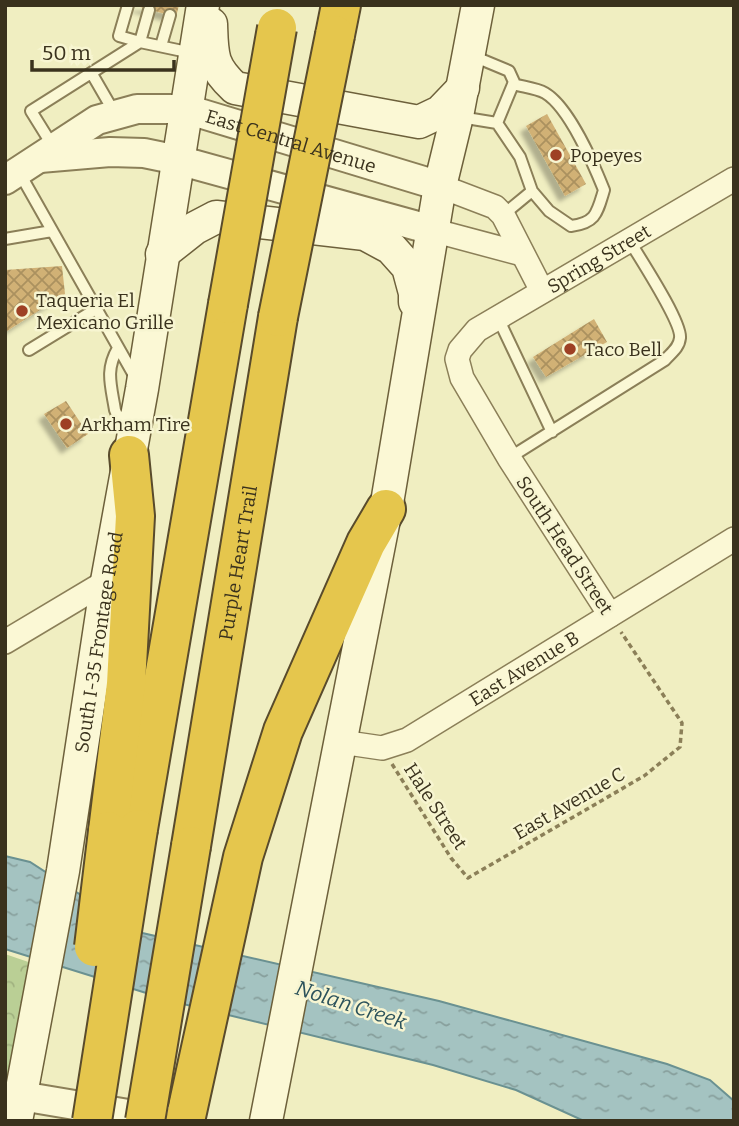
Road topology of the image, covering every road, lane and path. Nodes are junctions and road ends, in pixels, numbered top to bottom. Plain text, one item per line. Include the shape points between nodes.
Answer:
1 (128, 5) edge
2 (202, 5) edge
3 (210, 5) edge
4 (478, 5) edge
5 (149, 10) dead end
6 (170, 15) dead end
7 (280, 17) edge
8 (338, 20) edge
9 (140, 42) junction
10 (161, 47) junction
11 (195, 53) junction
12 (469, 55) junction
13 (92, 74) junction
14 (513, 84) junction
15 (460, 102) junction
16 (186, 109) junction
17 (115, 115) junction
18 (497, 123) junction
19 (178, 160) junction
20 (29, 164) edge
21 (734, 179) edge
22 (440, 186) junction
23 (532, 191) junction
24 (503, 215) junction
25 (432, 230) junction
26 (52, 231) junction
27 (5, 239) edge
28 (629, 240) junction
29 (162, 254) junction
30 (522, 254) junction
31 (542, 291) junction
32 (96, 309) junction
33 (498, 318) junction
34 (467, 340) joint
35 (118, 348) junction
36 (29, 350) dead end
37 (411, 363) junction
38 (142, 389) junction
39 (552, 432) junction
40 (132, 439) junction
41 (509, 458) junction
42 (386, 509) junction
43 (734, 539) edge
44 (107, 581) junction
45 (610, 615) junction
46 (5, 642) edge
47 (341, 742) junction
48 (382, 747) junction
49 (680, 747) joint
50 (123, 830) junction
51 (468, 878) joint
52 (18, 1109) edge
53 (90, 1121) edge
54 (145, 1121) edge
55 (170, 1121) edge
56 (185, 1121) edge
57 (266, 1121) edge

1 - 9 lane via 119,36
2 - 11 main road, South I-35 Frontage Road
3 - 15 main road via 212,58 235,88 419,122
4 - 12 main road
5 - 9 lane
6 - 10 lane
7 - 50 highway, bridge
8 - 54 highway, Purple Heart Trail, bridge via 278,317
9 - 10 lane
9 - 13 lane
10 - 11 lane
11 - 16 main road, South I-35 Frontage Road
12 - 14 lane via 509,71
12 - 15 main road
13 - 17 lane
13 - 20 lane via 31,111
14 - 18 lane
14 - 23 lane via 553,99 592,160 604,190 596,215 586,224 571,226
15 - 18 lane
15 - 22 main road
16 - 17 street, East Central Avenue via 137,109
16 - 19 main road, South I-35 Frontage Road
16 - 22 street, East Central Avenue
17 - 20 street, East Central Avenue via 97,120
18 - 23 lane via 520,157
19 - 20 street via 110,152
19 - 25 street
19 - 29 main road, South I-35 Frontage Road
20 - 26 lane
21 - 28 street, Spring Street
22 - 24 street, East Central Avenue via 495,207
22 - 25 main road
23 - 24 lane
24 - 30 street
25 - 30 street
25 - 37 main road
26 - 27 lane
26 - 32 lane
28 - 31 street, Spring Street
28 - 39 lane via 675,319 680,339 676,349
29 - 37 main road via 216,217 365,234 391,248 408,267 415,293
29 - 38 main road, South I-35 Frontage Road
30 - 31 street
31 - 33 street, Spring Street
32 - 35 lane
32 - 36 lane
33 - 34 street, Spring Street
33 - 39 lane
34 - 41 street, South Head Street via 457,359 462,378
35 - 38 lane
35 - 40 lane via 109,369 115,410
37 - 42 main road
38 - 40 main road, South I-35 Frontage Road
39 - 41 lane
40 - 44 main road, South I-35 Frontage Road
40 - 50 highway via 135,516 123,720
41 - 45 street, South Head Street
42 - 47 main road
42 - 56 highway via 366,543 283,731 243,856
43 - 45 street, East Avenue B
44 - 46 street
44 - 52 main road, South I-35 Frontage Road via 63,871
45 - 48 street, East Avenue B via 407,740
45 - 49 path, South Head Street via 682,723
47 - 48 street, East Avenue B
47 - 57 main road
48 - 51 path, Hale Street
49 - 51 path, East Avenue C via 644,776
50 - 53 highway, bridge via 92,964
52 - 55 street

